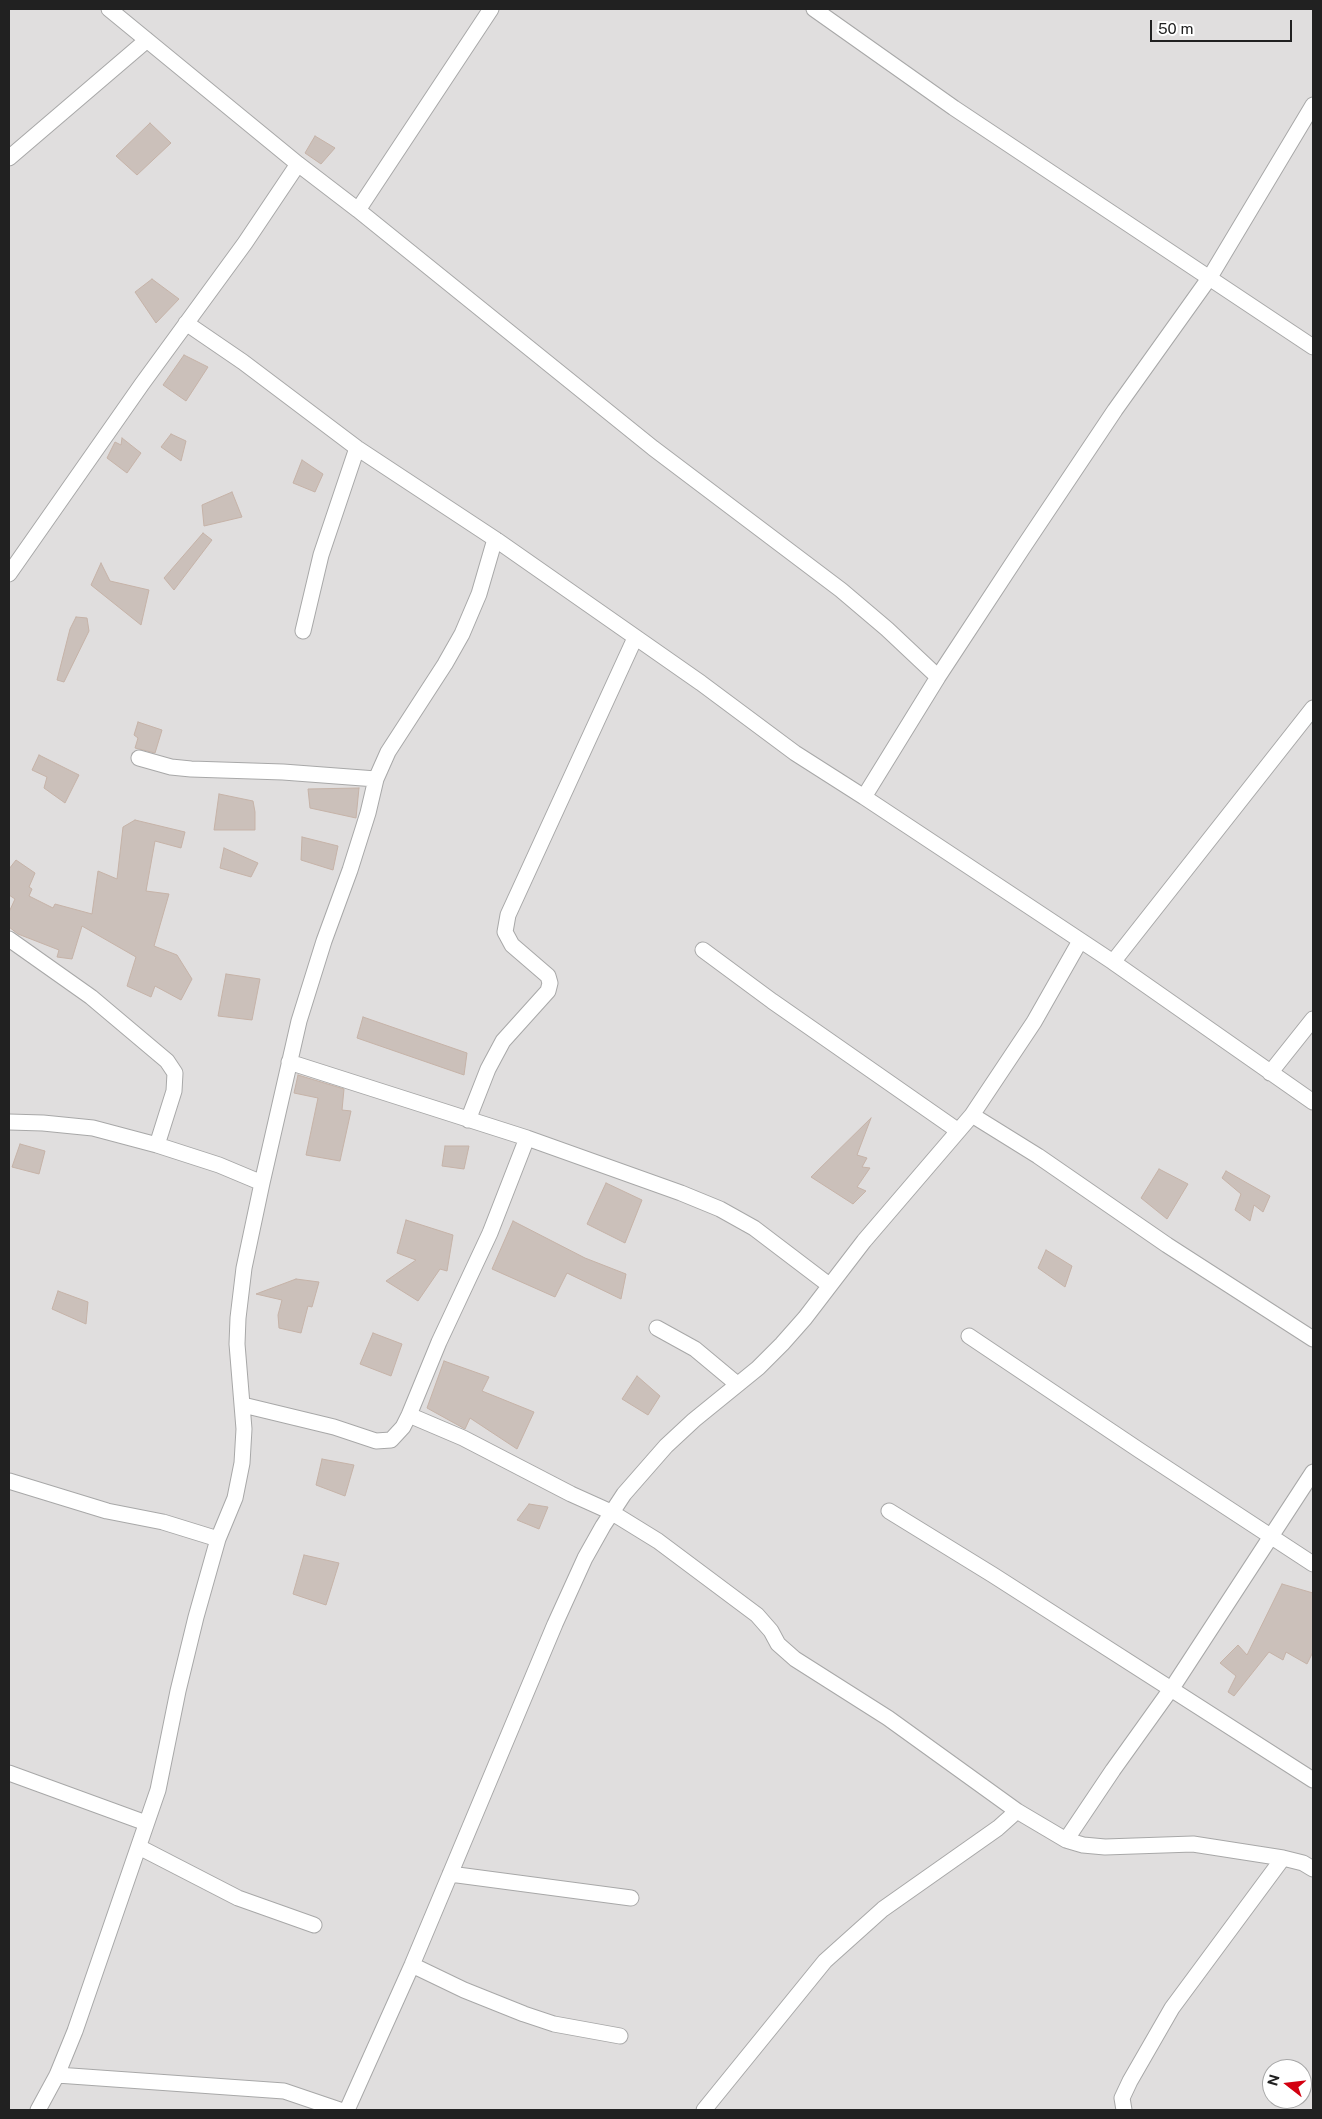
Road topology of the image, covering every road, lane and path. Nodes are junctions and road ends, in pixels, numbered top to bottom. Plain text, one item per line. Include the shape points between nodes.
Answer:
1 (109, 9) edge
2 (491, 9) edge
3 (814, 9) edge
4 (147, 40) junction
5 (1313, 105) edge
6 (9, 158) edge
7 (298, 164) junction
8 (358, 210) junction
9 (1210, 277) junction
10 (186, 323) junction
11 (1313, 347) edge
12 (357, 448) junction
13 (495, 539) junction
14 (9, 574) edge
15 (303, 631) dead end
16 (635, 638) junction
17 (938, 677) junction
18 (1313, 708) edge
19 (139, 758) dead end
20 (376, 779) junction
21 (864, 797) junction
22 (9, 939) edge
23 (1080, 941) junction
24 (703, 950) dead end
25 (1113, 962) junction
26 (1313, 1019) edge
27 (288, 1062) junction
28 (1270, 1073) junction
29 (1313, 1102) edge
30 (972, 1115) junction
31 (468, 1120) junction
32 (9, 1122) edge
33 (957, 1130) junction
34 (526, 1138) junction
35 (157, 1145) junction
36 (262, 1183) junction
37 (829, 1285) junction
38 (657, 1328) dead end
39 (969, 1336) dead end
40 (1313, 1339) edge
41 (737, 1384) junction
42 (243, 1405) junction
43 (409, 1415) junction
44 (1313, 1472) edge
45 (9, 1481) edge
46 (889, 1511) dead end
47 (611, 1512) junction
48 (1271, 1537) junction
49 (218, 1539) junction
50 (1313, 1564) edge
51 (1170, 1690) junction
52 (9, 1773) edge
53 (1313, 1780) edge
54 (1017, 1811) junction
55 (146, 1823) junction
56 (1066, 1840) junction
57 (139, 1847) junction
58 (1283, 1858) junction
59 (1313, 1869) edge
60 (450, 1874) junction
61 (631, 1898) dead end
62 (314, 1925) dead end
63 (412, 1965) junction
64 (620, 2036) dead end
65 (57, 2075) junction
66 (38, 2110) edge
67 (340, 2110) edge
68 (346, 2110) edge
69 (704, 2110) edge
70 (1124, 2110) edge

1 - 4 street
2 - 8 street
3 - 9 street via 954,108
4 - 6 street
4 - 7 street
5 - 9 street
7 - 8 street
7 - 10 street
8 - 17 street via 653,448 840,590
9 - 11 street
9 - 17 street via 1115,410
10 - 12 street
10 - 14 street
12 - 13 street
12 - 15 street via 321,555
13 - 16 street
13 - 20 street via 462,634 388,752
16 - 21 street via 795,753
16 - 31 street via 508,915 505,932 512,945 548,976 548,991 503,1041
17 - 21 street
18 - 25 street
19 - 20 street via 191,769
20 - 27 street via 366,822 322,949
21 - 23 street
22 - 35 street via 91,997 167,1062 174,1073 174,1090
23 - 25 street
23 - 30 street via 1034,1022
24 - 33 street
25 - 28 street
26 - 28 street
27 - 31 street
27 - 36 street
28 - 29 street
30 - 33 street
30 - 40 street
31 - 34 street
32 - 35 street via 93,1128
33 - 37 street
34 - 37 street via 720,1209 754,1228
34 - 43 street via 490,1233
35 - 36 street
36 - 42 street via 244,1268 238,1318
37 - 41 street via 782,1344
38 - 41 street via 695,1349
39 - 48 street
41 - 47 street via 666,1446
42 - 43 street via 376,1441 391,1440
42 - 49 street via 242,1463 235,1498
43 - 47 street
44 - 48 street
45 - 49 street via 107,1511 163,1522
46 - 51 street
47 - 54 street via 658,1541 757,1615 778,1644 795,1659 888,1718
47 - 60 street via 585,1558 555,1624
48 - 50 street
48 - 51 street
49 - 55 street via 186,1657 158,1790
51 - 53 street
51 - 56 street
52 - 55 street
54 - 56 street
54 - 69 street via 998,1828 883,1909 825,1961
55 - 57 street
56 - 58 street via 1105,1847 1193,1844
57 - 62 street via 238,1898
57 - 65 street
58 - 59 street
58 - 70 street via 1172,2008 1122,2098
60 - 61 street
60 - 63 street
63 - 64 street via 524,2014 554,2024
63 - 68 street
65 - 66 street
65 - 67 street via 284,2091

